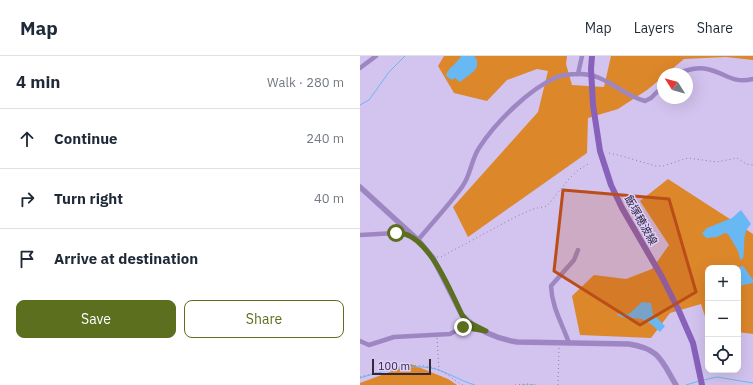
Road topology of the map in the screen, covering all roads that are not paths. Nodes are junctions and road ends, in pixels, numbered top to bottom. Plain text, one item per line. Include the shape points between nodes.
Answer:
1 (376, 56) edge
2 (582, 56) edge
3 (592, 56) edge
4 (360, 68) edge
5 (693, 70) edge
6 (578, 74) junction
7 (753, 79) edge
8 (657, 92) edge
9 (360, 187) edge
10 (360, 235) edge
11 (418, 240) junction
12 (578, 250) dead end
13 (486, 331) junction
14 (360, 341) edge
15 (569, 343) junction
16 (676, 385) edge
17 (702, 385) edge

1 - 4 street
2 - 6 street
3 - 17 main road, 飯塚穂波線 via 593,105 600,151 611,185 679,311 693,343
5 - 7 street via 706,69 743,82
6 - 8 street via 602,77 630,95 645,100
6 - 11 street via 558,77 537,89 494,128 479,148 469,176 462,187
9 - 11 street
10 - 11 street via 396,233
11 - 13 street via 433,258 462,315 468,322
12 - 15 street via 574,260 551,286 555,310
13 - 14 street via 463,327 450,334 394,337 368,345
13 - 15 street via 509,340
15 - 16 street via 629,344 648,348 661,360

